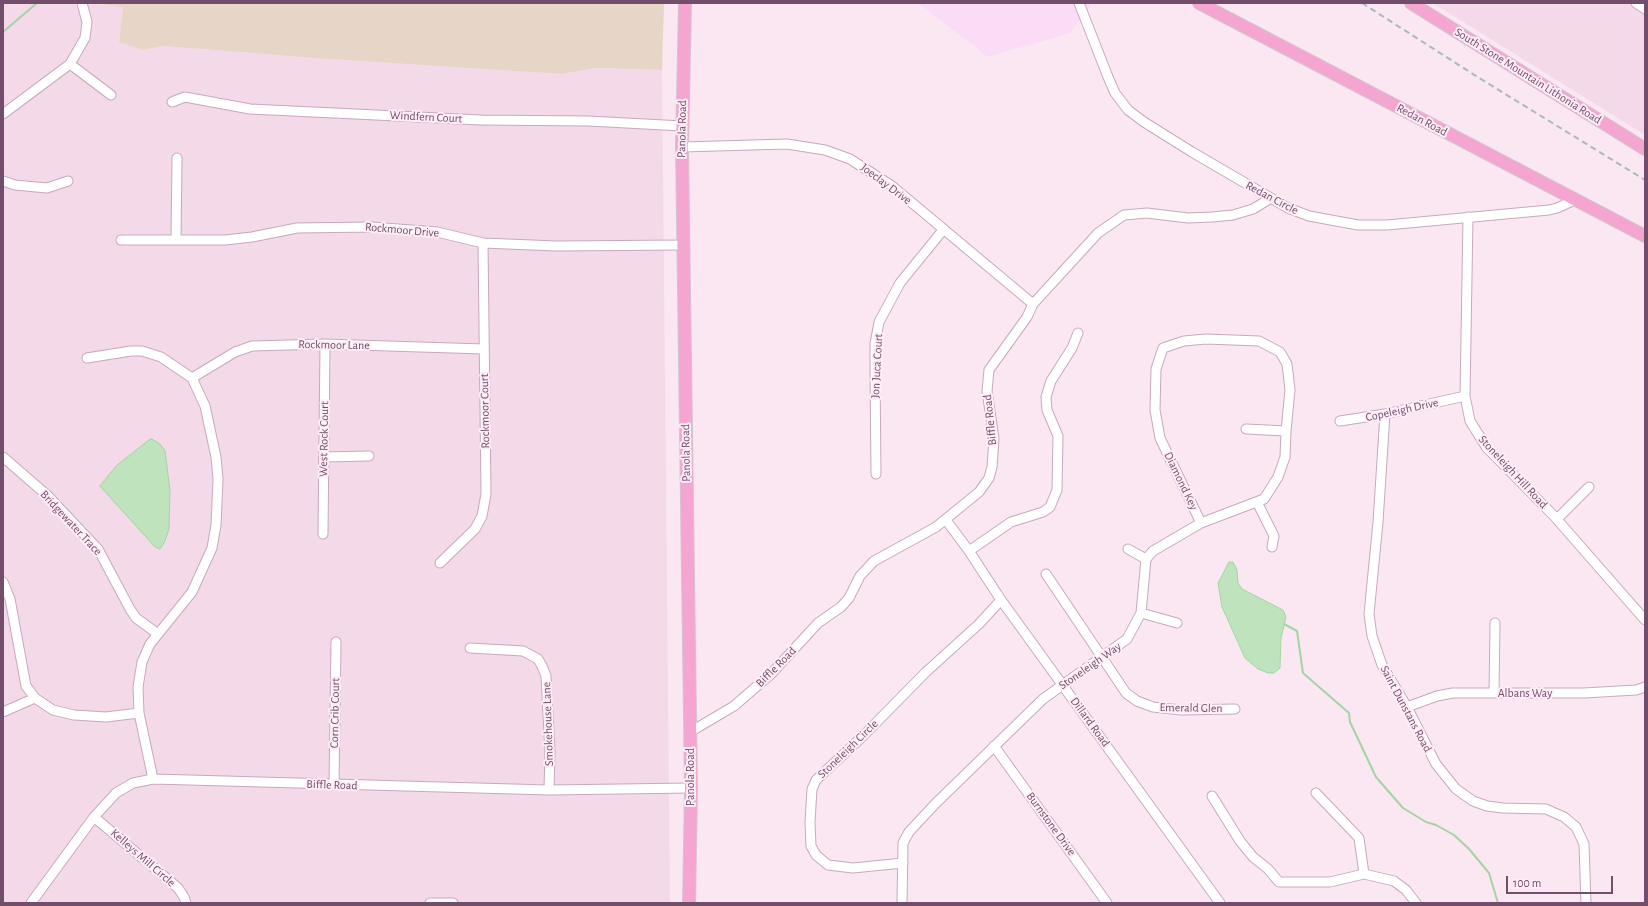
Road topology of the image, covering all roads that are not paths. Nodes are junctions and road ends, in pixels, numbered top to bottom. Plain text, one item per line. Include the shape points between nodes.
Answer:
1 (82, 3) edge
2 (684, 3) edge
3 (1079, 3) edge
4 (1199, 3) edge
5 (1411, 3) edge
6 (1636, 3) edge
7 (1645, 9) edge
8 (70, 64) junction
9 (111, 96) dead end
10 (172, 102) dead end
11 (3, 114) edge
12 (682, 126) junction
13 (682, 147) junction
14 (1645, 149) edge
15 (177, 158) dead end
16 (3, 181) edge
17 (68, 181) dead end
18 (1271, 198) junction
19 (1575, 200) junction
20 (1468, 217) junction
21 (943, 230) junction
22 (1645, 236) edge
23 (121, 240) dead end
24 (176, 240) junction
25 (483, 243) junction
26 (683, 245) junction
27 (1033, 304) junction
28 (1078, 333) dead end
29 (325, 344) junction
30 (484, 349) junction
31 (86, 358) dead end
32 (192, 378) junction
33 (1465, 396) junction
34 (1385, 414) junction
35 (1340, 422) dead end
36 (1246, 429) dead end
37 (1286, 431) junction
38 (369, 456) dead end
39 (3, 457) edge
40 (324, 457) junction
41 (876, 474) dead end
42 (1589, 487) dead end
43 (1257, 502) junction
44 (1556, 519) junction
45 (946, 520) junction
46 (1201, 523) junction
47 (323, 534) dead end
48 (1272, 547) dead end
49 (1128, 549) dead end
50 (970, 551) junction
51 (1146, 559) junction
52 (440, 563) dead end
53 (1046, 574) dead end
54 (3, 582) edge
55 (1001, 600) junction
56 (1141, 613) junction
57 (1645, 620) edge
58 (1494, 623) dead end
59 (1177, 624) dead end
60 (158, 634) junction
61 (336, 642) dead end
62 (470, 648) dead end
63 (1102, 656) junction
64 (1063, 684) junction
65 (1645, 687) edge
66 (1494, 693) junction
67 (36, 698) junction
68 (1407, 707) junction
69 (1235, 709) dead end
70 (3, 712) edge
71 (139, 714) junction
72 (690, 732) junction
73 (994, 746) junction
74 (153, 779) junction
75 (334, 785) junction
76 (690, 788) junction
77 (549, 790) junction
78 (1316, 793) dead end
79 (1212, 796) dead end
80 (94, 817) junction
81 (903, 864) junction
82 (1364, 874) junction
83 (31, 903) edge
84 (186, 903) edge
85 (430, 903) edge
86 (453, 903) edge
87 (689, 903) edge
88 (902, 903) edge
89 (1108, 903) edge
90 (1220, 903) edge
91 (1416, 903) edge
92 (1586, 903) edge

1 - 8 street via 87,22 85,38
2 - 12 main road, Panola Road
3 - 18 street, Redan Circle via 1115,93 1128,110
4 - 19 main road, Redan Road
5 - 14 main road, South Stone Mountain Lithonia Road
6 - 7 street
8 - 9 street
8 - 11 street
10 - 12 street, Windfern Court via 185,97 250,110
12 - 13 main road, Panola Road
13 - 21 street, Joeclay Drive via 787,144 825,150 850,159 870,171 892,186
13 - 26 main road, Panola Road
15 - 24 street
16 - 17 street via 47,188
18 - 20 street, Redan Circle via 1309,216 1358,225 1387,225
18 - 27 street, Biffle Road via 1246,211 1212,218 1147,213 1124,215 1098,233
19 - 20 street, Redan Circle via 1549,210
19 - 22 main road, Redan Road via 1597,209
20 - 33 street, Stoneleigh Hill Road
21 - 27 street, Joeclay Drive
21 - 41 street, Jon Juca Court via 900,284 880,322 875,344
23 - 24 street, Rockmoor Drive
24 - 25 street, Rockmoor Drive via 238,239 297,228 372,227 436,232
25 - 26 street, Rockmoor Drive via 556,246
25 - 30 street, Rockmoor Court
26 - 72 main road, Panola Road
27 - 45 street, Biffle Road via 1027,317 989,370 987,391 994,439 992,467 988,478 979,492
28 - 50 street via 1072,348 1051,381 1046,397 1047,410 1058,436 1057,490 1050,507 1043,512 1011,522
29 - 30 street, Rockmoor Lane
29 - 32 street, Rockmoor Lane via 252,346 235,352
29 - 40 street, West Rock Court
30 - 52 street, Rockmoor Court via 486,494 482,516 475,528
31 - 32 street via 131,350 142,351 161,357
32 - 60 street via 205,406 212,432 218,479 216,525 212,548 192,592
33 - 34 street, Copeleigh Drive
33 - 44 street, Stoneleigh Hill Road via 1470,421 1480,440
34 - 35 street, Copeleigh Drive
34 - 68 street, Saint Dunstans Road via 1378,522 1369,604 1370,625 1374,646 1382,665
36 - 37 street
37 - 43 street via 1286,457 1278,477 1264,499
37 - 46 street, Diamond Key via 1290,390 1287,364 1280,352 1260,341 1206,339 1184,341 1163,348 1156,369 1155,410 1160,438
38 - 40 street
39 - 60 street, Bridgewater Trace via 48,496 98,549 136,618
40 - 47 street, West Rock Court
42 - 44 street
43 - 46 street
43 - 48 street via 1274,536
44 - 57 street, Stoneleigh Hill Road
45 - 50 street, Dillard Road
45 - 72 street, Biffle Road via 874,561 860,576 849,598 841,607 818,623 771,674 734,706
46 - 51 street via 1153,551
49 - 51 street
50 - 55 street, Dillard Road
51 - 56 street, Stoneleigh Way
53 - 63 street, Emerald Glen
54 - 67 street via 10,599 26,686
55 - 64 street, Dillard Road
55 - 81 street, Stoneleigh Circle via 816,780 812,789 811,846 816,855 828,866 853,868
56 - 59 street
56 - 63 street, Stoneleigh Way via 1127,639
58 - 66 street
60 - 71 street via 142,662 138,687
61 - 75 street, Corn Crib Court
62 - 77 street, Smokehouse Lane via 523,651 538,659 542,666 546,676
63 - 64 street, Stoneleigh Way
63 - 69 street, Emerald Glen via 1126,693 1137,701 1181,710
64 - 73 street, Stoneleigh Way
64 - 90 street, Dillard Road
65 - 66 street, Albans Way via 1591,693
66 - 68 street, Albans Way via 1453,693
67 - 70 street
67 - 71 street via 53,710 74,715 106,717
68 - 92 street, Saint Dunstans Road via 1441,773 1464,795 1487,806 1546,809 1564,817 1576,827 1584,844
71 - 74 street
72 - 76 main road, Panola Road
73 - 81 street, Stoneleigh Way via 909,832 903,843
73 - 89 street, Burnstone Drive
74 - 75 street, Biffle Road
74 - 80 street, Biffle Road via 133,783 116,793
75 - 77 street, Biffle Road
76 - 77 street, Biffle Road
76 - 87 main road, Panola Road
78 - 82 street via 1359,838
79 - 82 street via 1240,841 1279,882 1330,882
80 - 83 street, Biffle Road
80 - 84 street, Kelleys Mill Circle via 178,888
81 - 88 street, Stoneleigh Way
82 - 91 street via 1394,881 1406,890
85 - 86 street

